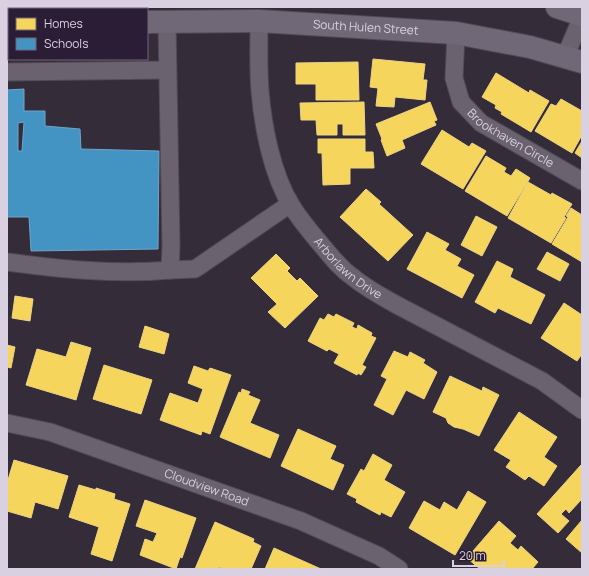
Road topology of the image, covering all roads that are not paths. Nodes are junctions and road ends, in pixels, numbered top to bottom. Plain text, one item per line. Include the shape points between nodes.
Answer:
1 (557, 7) edge
2 (258, 12) edge
3 (582, 16) edge
4 (157, 22) edge
5 (456, 33) junction
6 (574, 60) edge
7 (167, 70) junction
8 (7, 72) edge
9 (582, 181) edge
10 (290, 204) junction
11 (7, 262) edge
12 (170, 270) junction
13 (582, 410) edge
14 (7, 423) edge
15 (398, 569) edge

1 - 3 main road
2 - 4 main road, South Hulen Street
2 - 5 main road, South Hulen Street
2 - 10 street, Arborlawn Drive via 260,89 266,132 281,184
3 - 6 street
4 - 7 street
5 - 6 main road, South Hulen Street via 530,47
5 - 9 street, Brookhaven Circle via 454,78 461,102 481,123
7 - 8 street
7 - 12 street
10 - 12 street via 195,269
10 - 13 street, Arborlawn Drive via 315,238 353,278 395,304 542,381
11 - 12 street via 60,269 148,272
14 - 15 street, Cloudview Road via 50,432 301,521 379,556

